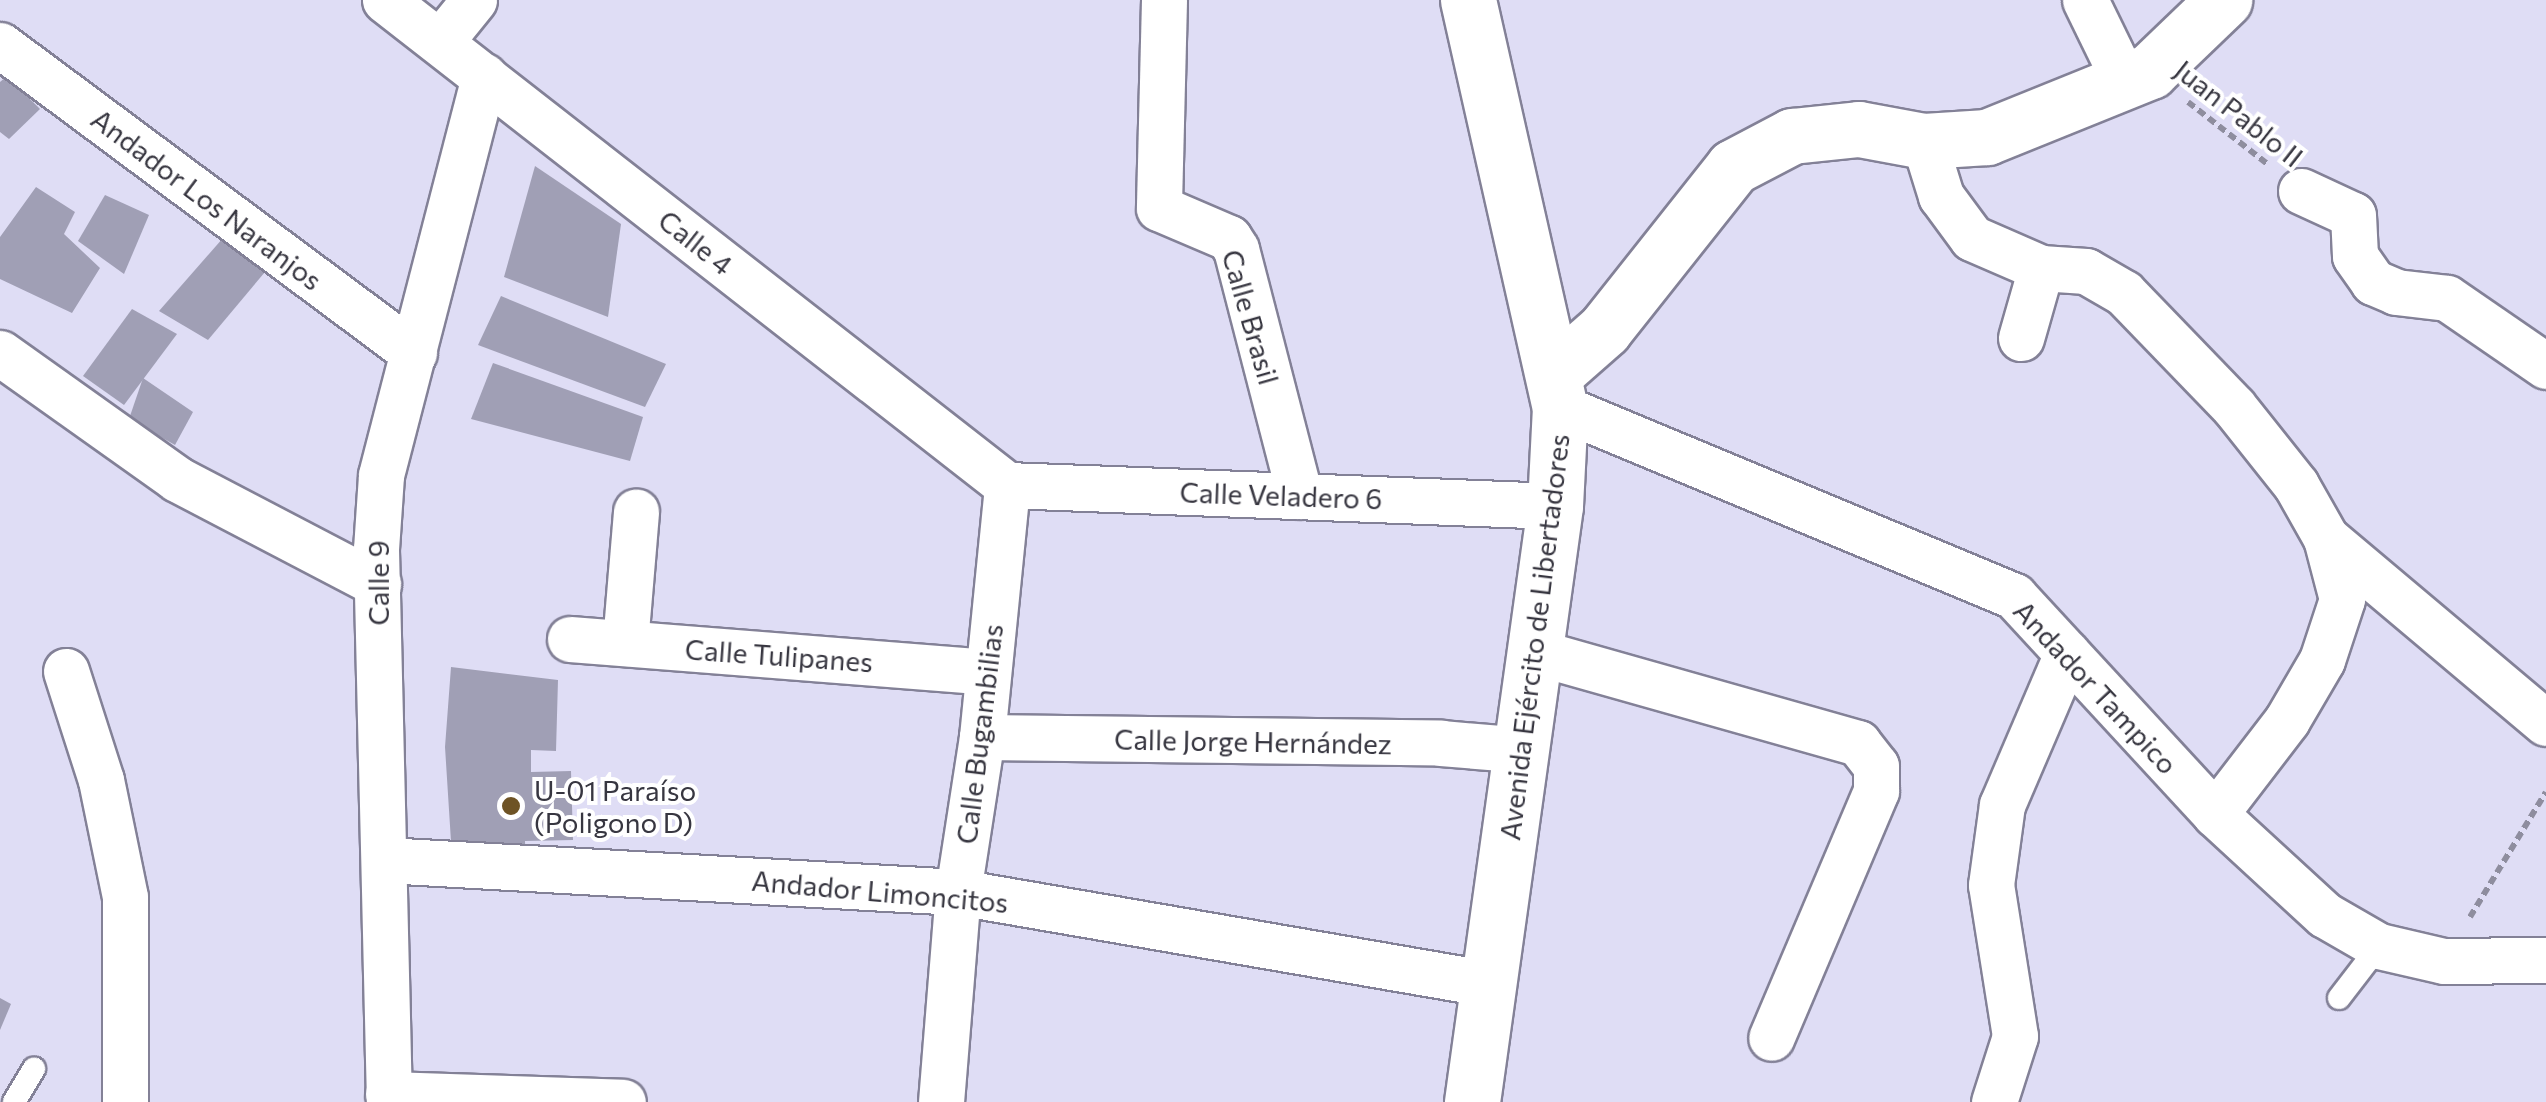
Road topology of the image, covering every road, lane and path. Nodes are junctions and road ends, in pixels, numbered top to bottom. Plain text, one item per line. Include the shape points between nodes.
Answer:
1 (384, 0) edge
2 (474, 0) edge
3 (1164, 0) edge
4 (1468, 0) edge
5 (2085, 0) edge
6 (2227, 3) edge
7 (440, 42) junction
8 (0, 45) edge
9 (484, 76) junction
10 (2138, 78) junction
11 (1924, 141) junction
12 (2301, 191) joint
13 (2041, 268) junction
14 (2021, 338) dead end
15 (0, 353) edge
16 (414, 354) junction
17 (2546, 366) edge
18 (1557, 390) junction
19 (1007, 485) junction
20 (1300, 496) junction
21 (1555, 506) junction
22 (636, 511) dead end
23 (2326, 538) junction
24 (378, 584) junction
25 (570, 639) dead end
26 (625, 643) junction
27 (1536, 652) junction
28 (2067, 653) junction
29 (66, 671) dead end
30 (988, 672) junction
31 (2546, 723) edge
32 (982, 738) junction
33 (1524, 750) junction
34 (2546, 792) edge
35 (2215, 814) junction
36 (384, 860) junction
37 (958, 892) junction
38 (2379, 946) junction
39 (2546, 960) edge
40 (2444, 961) junction
41 (1490, 984) junction
42 (2338, 998) dead end
43 (1772, 1038) dead end
44 (34, 1069) dead end
45 (388, 1098) edge
46 (14, 1102) edge
47 (125, 1102) edge
48 (624, 1102) edge
49 (940, 1102) edge
50 (1472, 1102) edge
51 (1994, 1102) edge

1 - 7 street, Calle 4
2 - 7 street
3 - 20 street, Calle Brasil via 1159,208 1229,238 1236,249
4 - 18 main road, Avenida Ejército de Libertadores
5 - 10 street
6 - 10 main road
7 - 9 street, Calle 4
8 - 16 street, Andador Los Naranjos
9 - 16 street, Calle 9
9 - 19 street, Calle 4
10 - 11 main road via 1986,137
10 - 12 path, Juan Pablo II
11 - 13 street via 1941,196 1972,238
11 - 18 main road via 1860,129 1792,136 1733,167
12 - 17 street via 2354,215 2356,256 2374,282 2396,292 2447,298
13 - 14 street
13 - 23 street via 2086,270 2124,293 2234,407 2296,485
15 - 24 street via 177,480
16 - 24 street, Calle 9 via 381,475
18 - 21 main road, Avenida Ejército de Libertadores
18 - 28 street, Andador Tampico via 2014,596
19 - 20 street, Calle Veladero 6
19 - 30 street, Calle Bugambilias
20 - 21 street, Calle Veladero 6
21 - 27 main road, Avenida Ejército de Libertadores
22 - 26 street
23 - 31 street
23 - 35 street via 2342,599 2322,660 2287,720
24 - 36 street, Calle 9
25 - 26 street, Calle Tulipanes
26 - 30 street, Calle Tulipanes
27 - 33 main road, Avenida Ejército de Libertadores
27 - 43 street via 1858,743 1876,766 1876,791
28 - 35 street, Andador Tampico
28 - 51 street via 2002,805 1991,885 2015,1036
29 - 47 street via 101,780 125,897
30 - 32 street, Calle Bugambilias
32 - 33 street, Calle Jorge Hernández via 1441,743
32 - 37 street, Calle Bugambilias
33 - 41 main road, Avenida Ejército de Libertadores
34 - 40 path
35 - 38 street, Andador Tampico via 2325,915
36 - 37 street, Andador Limoncitos
36 - 45 street, Calle 9
37 - 41 street, Andador Limoncitos
37 - 49 street, Calle Bugambilias
38 - 40 street, Andador Tampico
38 - 42 lane
39 - 40 street, Andador Tampico
41 - 50 main road, Avenida Ejército de Libertadores
44 - 46 lane
45 - 48 street

